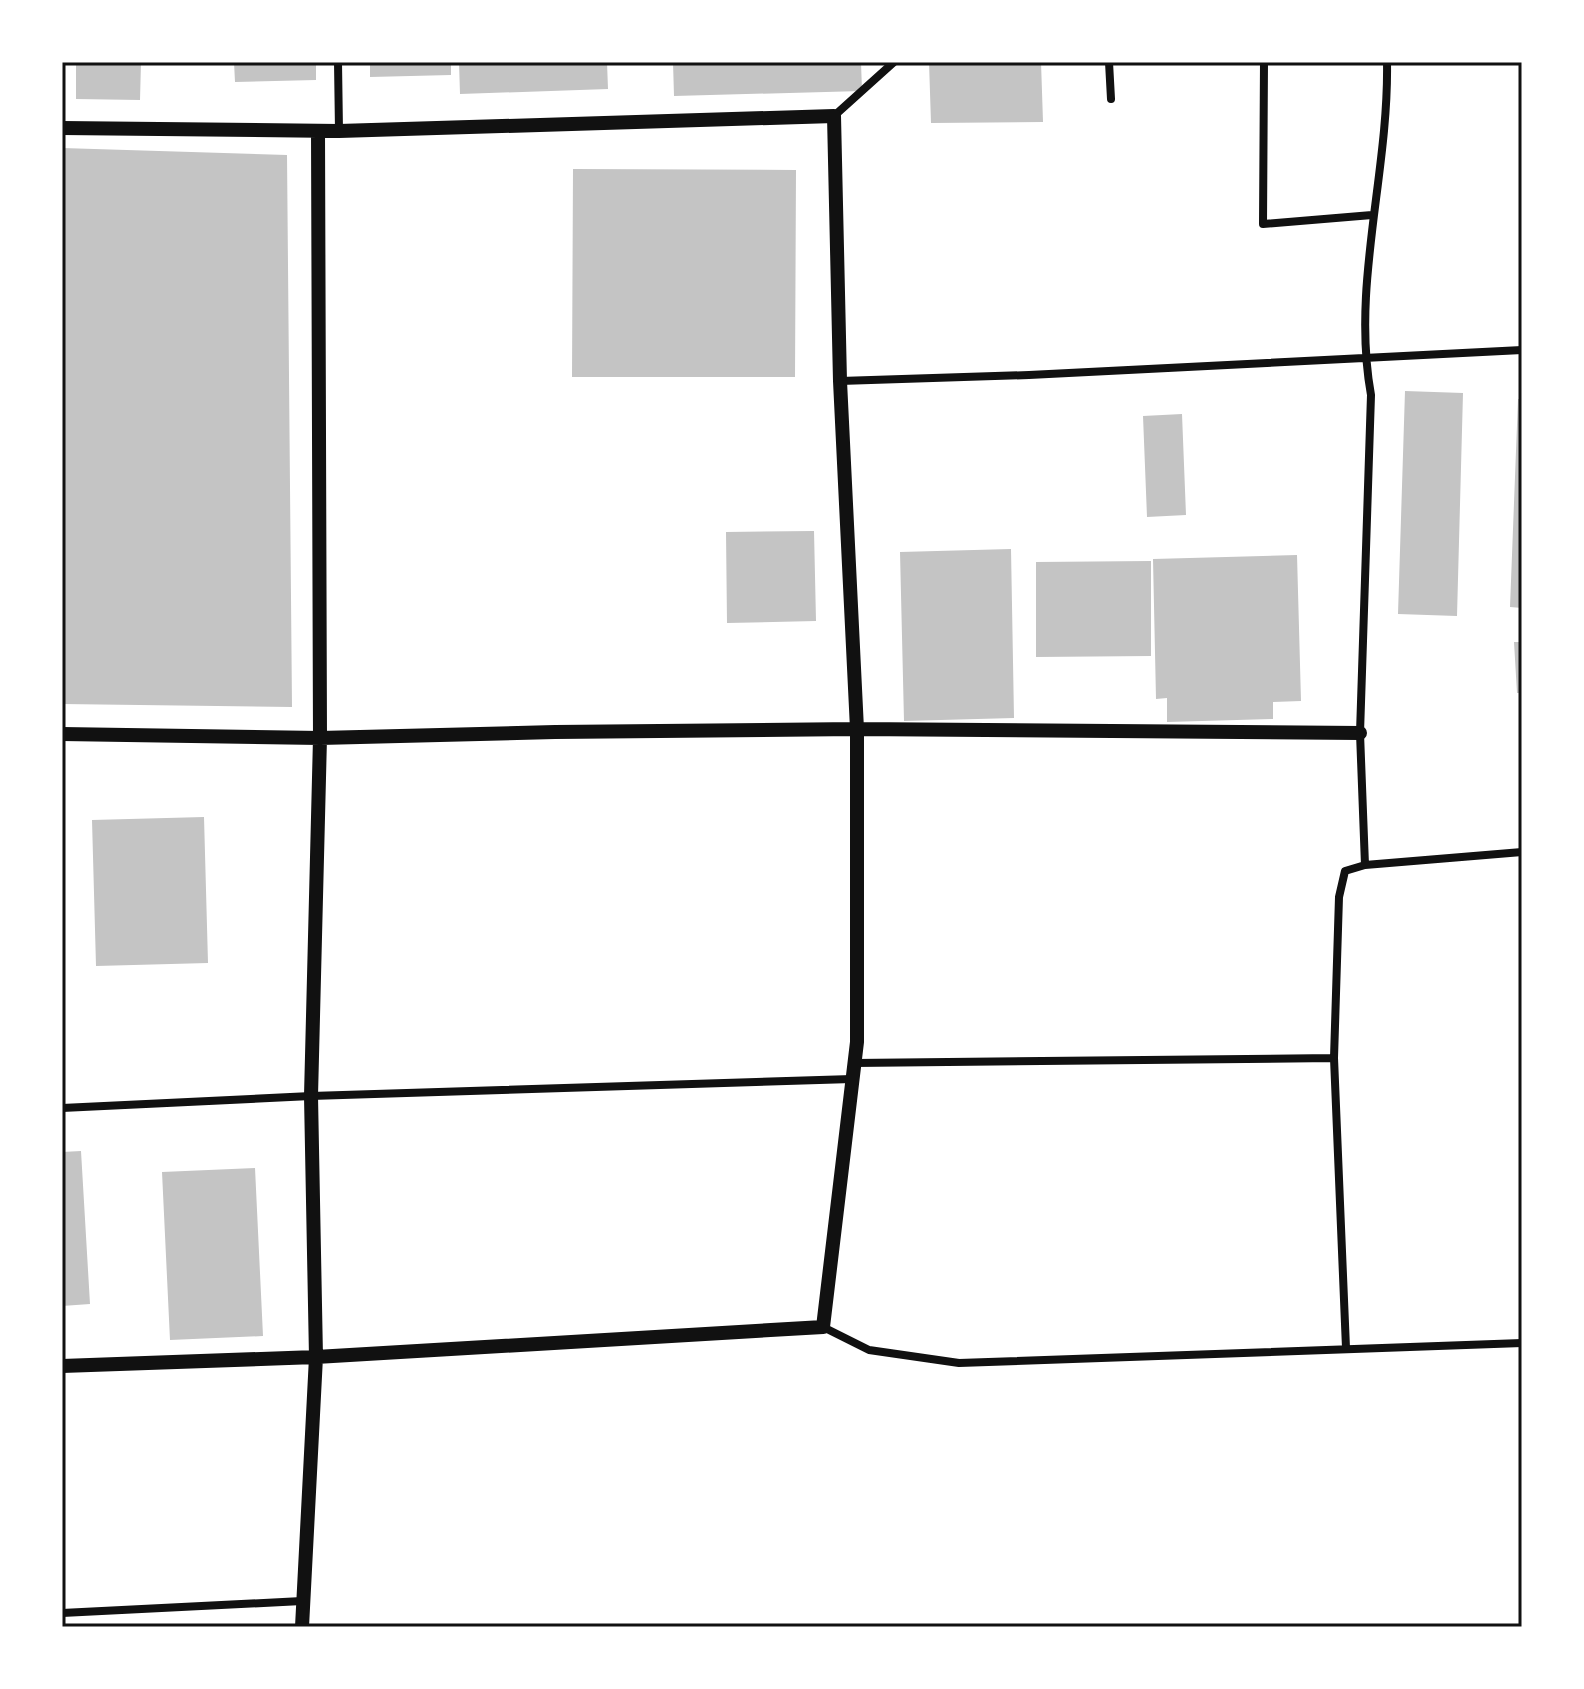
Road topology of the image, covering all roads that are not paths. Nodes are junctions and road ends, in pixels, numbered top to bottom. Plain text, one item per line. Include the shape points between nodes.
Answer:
1 (338, 62) edge
2 (894, 62) edge
3 (1109, 62) edge
4 (1264, 62) edge
5 (1387, 62) edge
6 (1111, 99) dead end
7 (834, 116) junction
8 (62, 128) edge
9 (318, 131) junction
10 (339, 131) junction
11 (1372, 215) junction
12 (1522, 350) edge
13 (1364, 359) junction
14 (840, 381) junction
15 (857, 729) junction
16 (1360, 733) junction
17 (62, 734) edge
18 (320, 738) junction
19 (1522, 852) edge
20 (1365, 865) junction
21 (1334, 1058) junction
22 (853, 1071) junction
23 (311, 1096) junction
24 (62, 1108) edge
25 (823, 1327) junction
26 (1522, 1343) edge
27 (1346, 1348) junction
28 (316, 1357) junction
29 (62, 1366) edge
30 (302, 1601) junction
31 (62, 1613) edge
32 (302, 1627) edge

1 - 10 street
2 - 7 street
3 - 6 street
4 - 11 street via 1263,224
5 - 11 street via 1388,102
7 - 10 street
7 - 14 street
8 - 9 street
9 - 10 street
9 - 18 street
11 - 13 street
12 - 13 street
13 - 14 street
13 - 16 street via 1371,395
14 - 15 street
15 - 16 street
15 - 18 street
15 - 22 street
16 - 20 street
17 - 18 street
18 - 23 street
19 - 20 street
20 - 21 street via 1345,871 1339,897
21 - 22 street
21 - 27 street
22 - 23 street
22 - 25 street
23 - 24 street
23 - 28 street
25 - 27 street via 869,1350 959,1363
25 - 28 street
26 - 27 street
28 - 29 street
28 - 30 street
30 - 31 street
30 - 32 street

